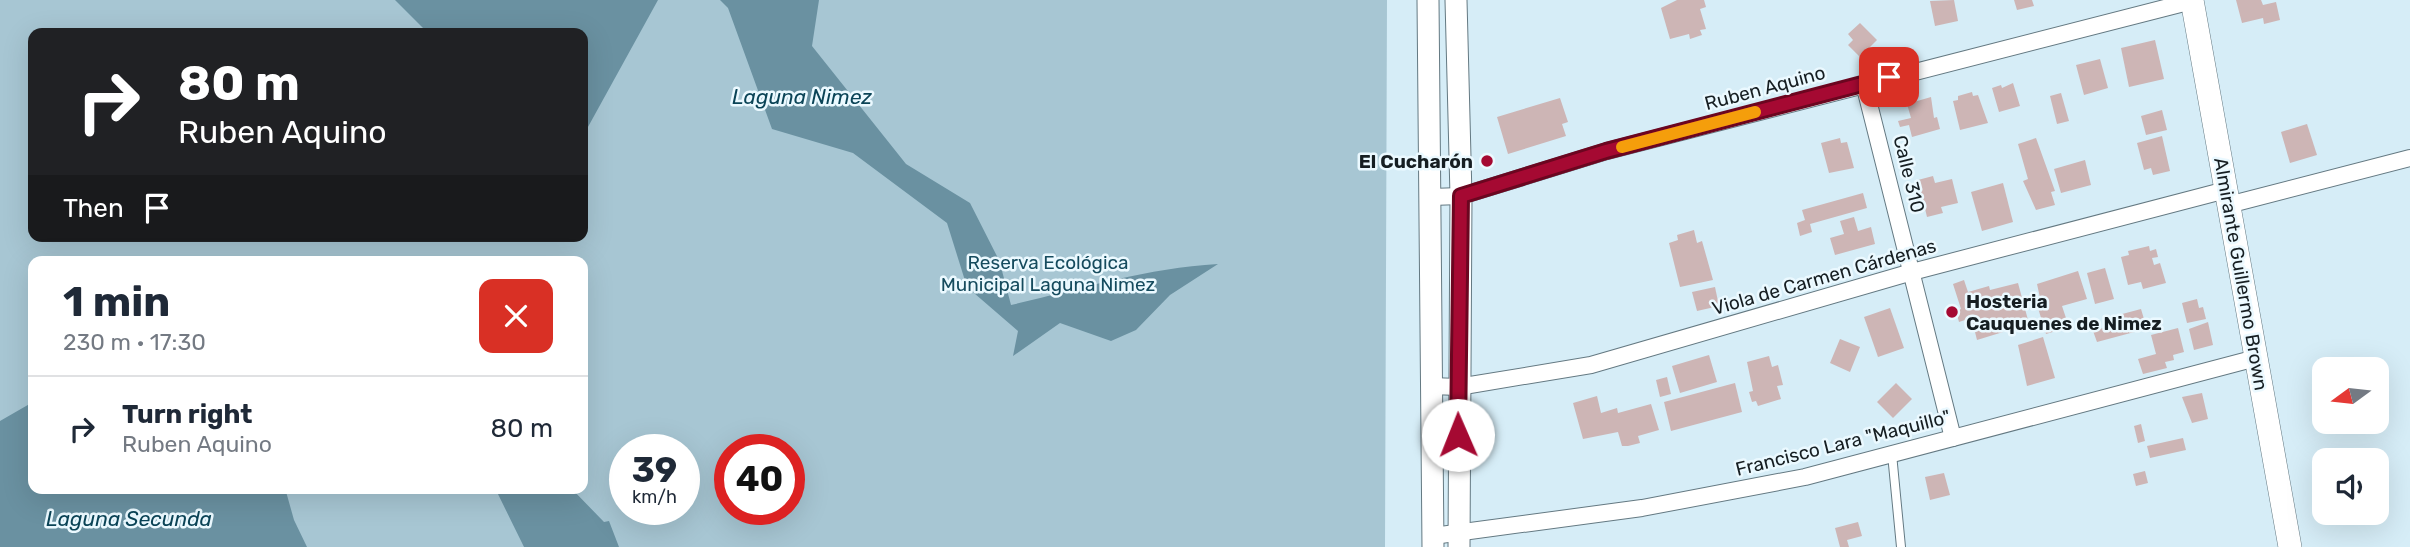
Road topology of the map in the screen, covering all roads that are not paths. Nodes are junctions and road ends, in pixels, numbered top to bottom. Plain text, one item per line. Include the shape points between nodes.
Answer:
1 (1428, 0) edge
2 (1456, 0) edge
3 (2192, 1) edge
4 (1864, 84) junction
5 (2410, 158) edge
6 (1461, 196) junction
7 (1431, 197) junction
8 (2227, 198) junction
9 (1912, 272) junction
10 (2256, 358) junction
11 (1431, 386) junction
12 (1458, 387) junction
13 (1953, 438) junction
14 (1892, 454) junction
15 (1459, 540) edge
16 (1433, 541) edge
17 (1901, 547) edge
18 (2290, 547) edge

1 - 7 street
2 - 6 street
3 - 4 street, Ruben Aquino
3 - 8 main road, Almirante Guillermo Brown
4 - 6 street, Ruben Aquino via 1606,151
4 - 9 street, Calle 310
5 - 8 street, Viola de Carmen Cárdenas
6 - 7 street, Ruben Aquino
6 - 12 street
7 - 11 street
8 - 9 street, Viola de Carmen Cárdenas
8 - 10 main road, Almirante Guillermo Brown
9 - 12 street, Viola de Carmen Cárdenas via 1591,365
9 - 13 street, Calle 310
10 - 13 street, Francisco Lara "Maquillo"
10 - 18 main road, Almirante Guillermo Brown
11 - 12 street, Viola de Carmen Cárdenas
11 - 16 street
12 - 15 street
13 - 14 street, Francisco Lara "Maquillo"
14 - 15 street, Francisco Lara "Maquillo" via 1805,477
14 - 17 lane
15 - 16 street, Francisco Lara "Maquillo"

